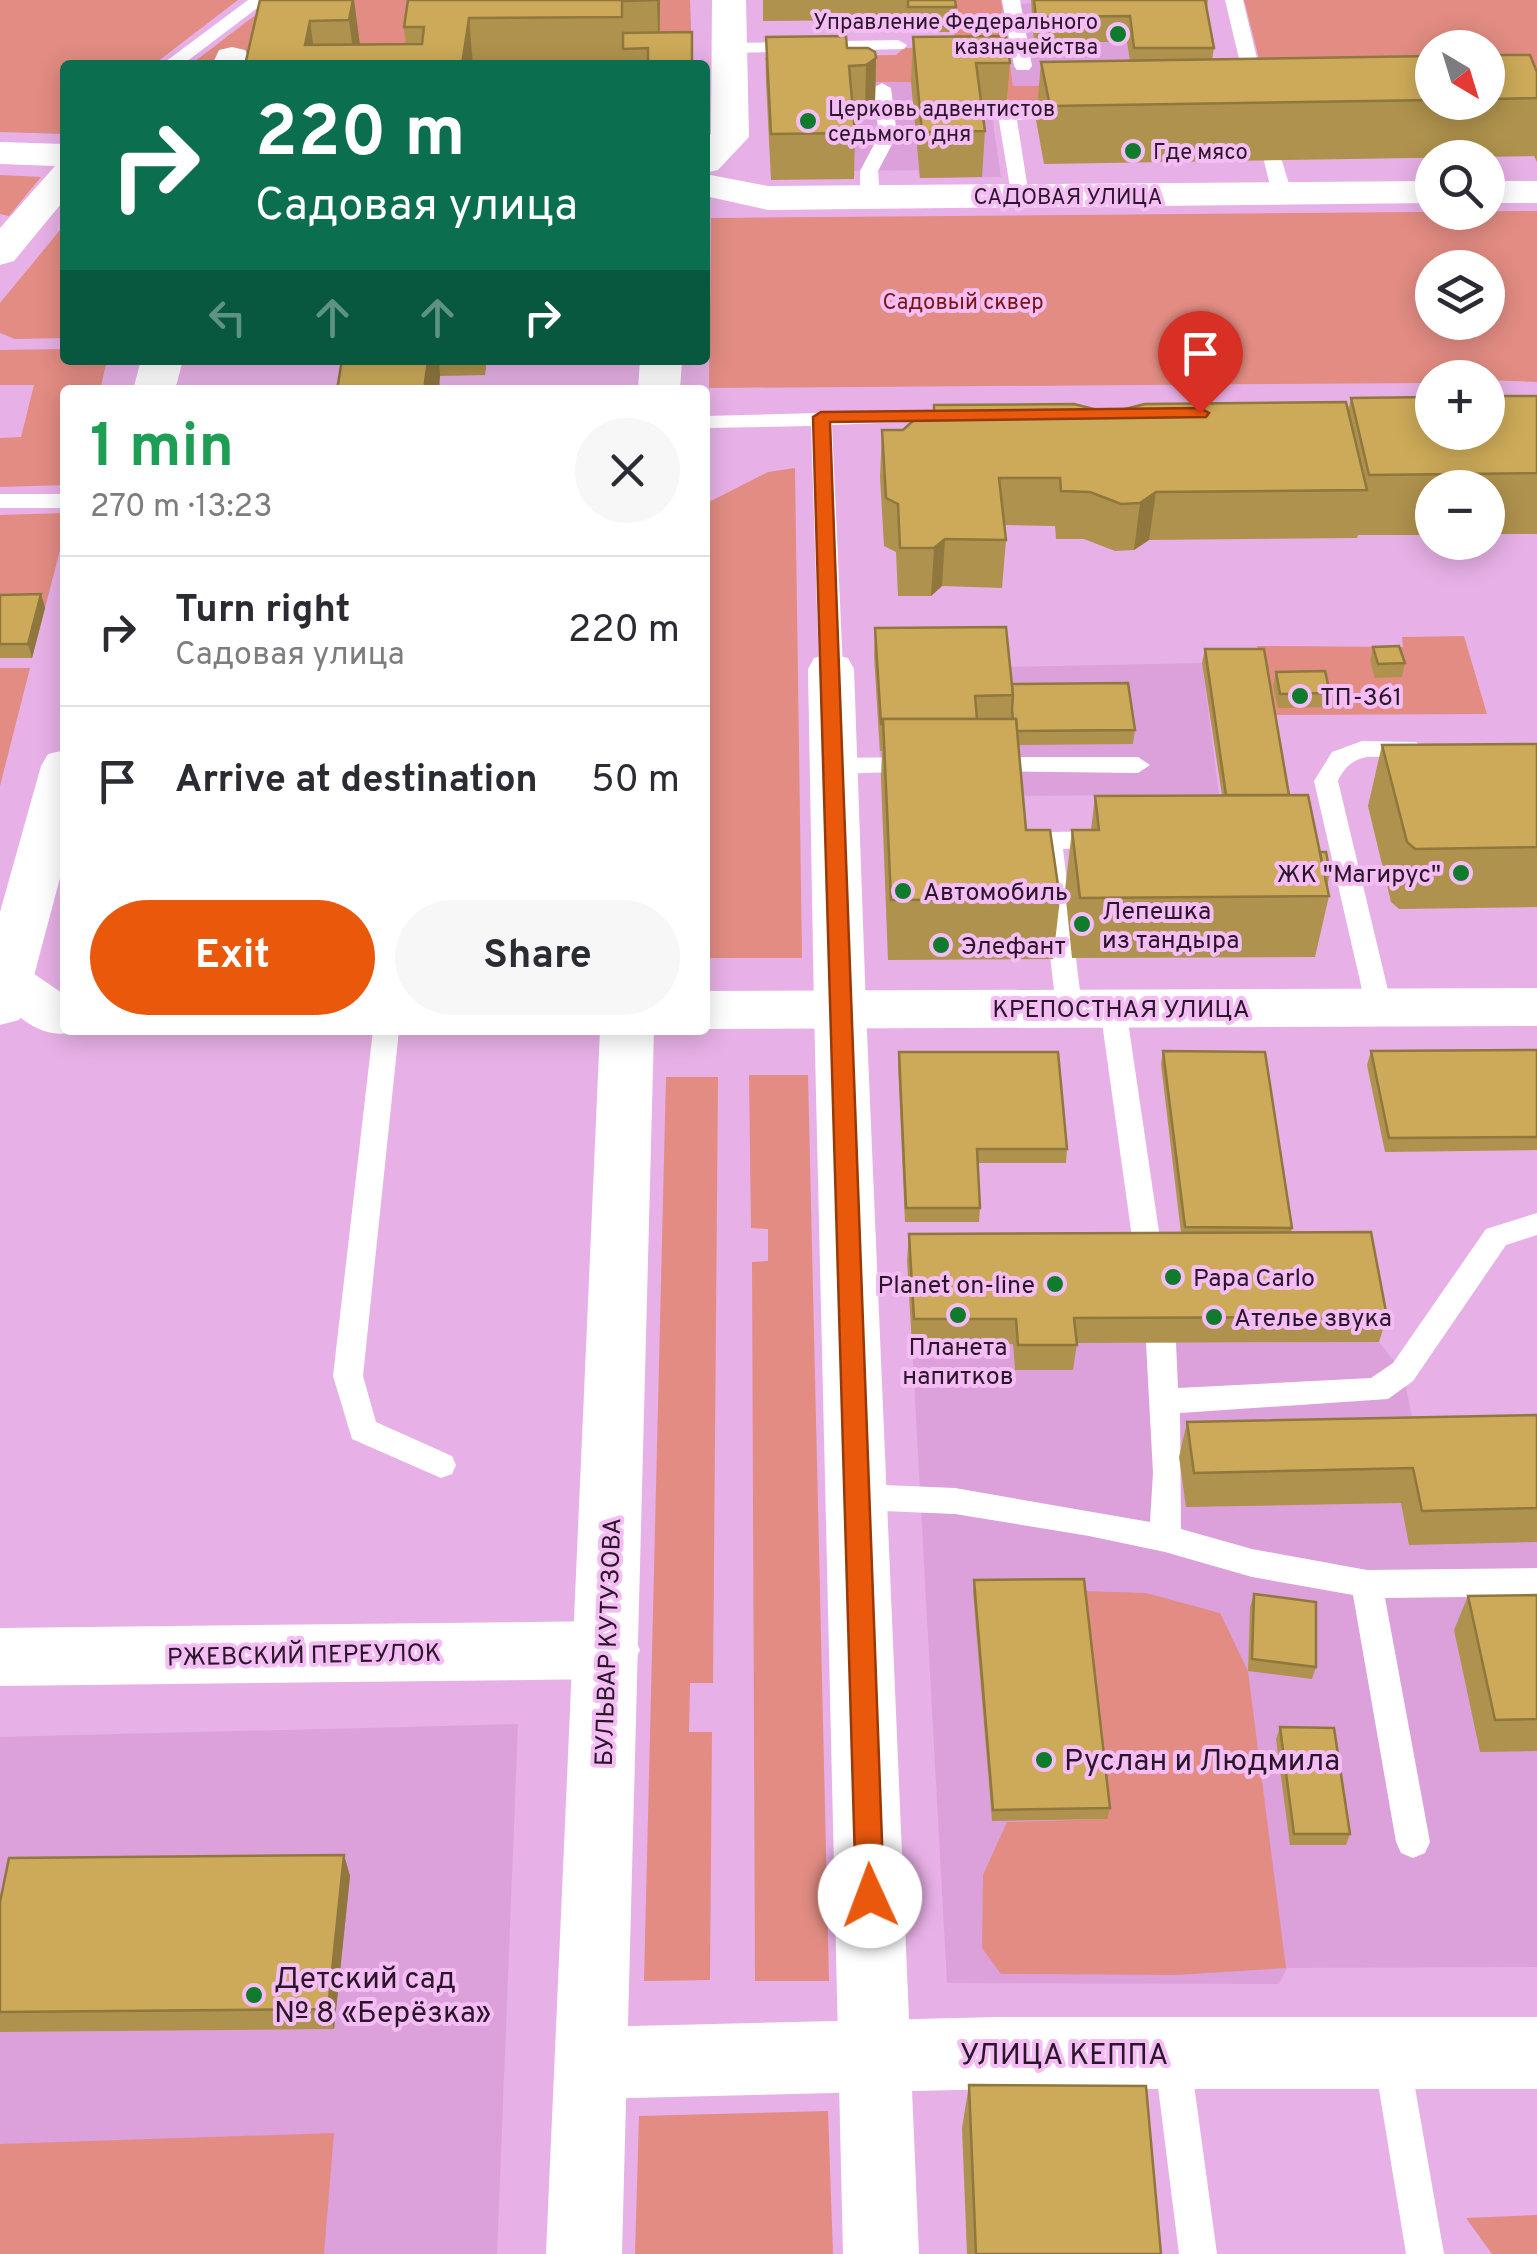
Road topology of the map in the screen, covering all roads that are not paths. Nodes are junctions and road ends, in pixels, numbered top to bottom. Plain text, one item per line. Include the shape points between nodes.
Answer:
1 (259, 0) edge
2 (729, 0) edge
3 (1011, 0) edge
4 (1234, 0) edge
5 (195, 44) junction
6 (898, 46) dead end
7 (730, 48) junction
8 (176, 60) edge
9 (227, 60) edge
10 (1023, 66) dead end
11 (1249, 82) junction
12 (882, 88) dead end
13 (1237, 107) edge
14 (1099, 110) edge
15 (1261, 117) edge
16 (0, 154) edge
17 (60, 155) edge
18 (710, 157) edge
19 (60, 181) edge
20 (710, 186) edge
21 (1415, 190) edge
22 (1505, 192) edge
23 (1537, 192) edge
24 (1019, 196) junction
25 (870, 197) junction
26 (0, 253) edge
27 (998, 415) edge
28 (821, 417) junction
29 (710, 422) edge
30 (60, 500) edge
31 (0, 502) edge
32 (830, 669) joint
33 (1447, 750) edge
34 (1138, 765) dead end
35 (833, 766) junction
36 (58, 824) edge
37 (1139, 840) edge
38 (2, 996) edge
39 (1537, 1006) edge
40 (1379, 1007) junction
41 (840, 1008) junction
42 (1091, 1008) junction
43 (710, 1010) edge
44 (60, 1017) edge
45 (385, 1035) edge
46 (627, 1035) edge
47 (1537, 1224) edge
48 (1149, 1258) edge
49 (1160, 1343) edge
50 (1165, 1401) junction
51 (441, 1465) dead end
52 (859, 1498) junction
53 (1165, 1538) junction
54 (1537, 1582) edge
55 (1367, 1584) junction
56 (608, 1650) junction
57 (0, 1657) edge
58 (1413, 1842) dead end
59 (1391, 2053) junction
60 (1537, 2053) edge
61 (1172, 2054) junction
62 (875, 2055) junction
63 (591, 2063) junction
64 (584, 2254) edge
65 (881, 2254) edge
66 (1198, 2254) edge
67 (1424, 2254) edge

1 - 5 lane
2 - 7 street
3 - 10 lane
4 - 11 lane
5 - 8 lane
5 - 9 lane
6 - 7 lane
7 - 18 street via 730,136
11 - 13 lane
11 - 15 lane
12 - 25 lane via 888,135 870,171
14 - 24 lane via 1007,115
16 - 17 street
19 - 26 street
20 - 25 street, САДОВАЯ УЛИЦА via 768,198
21 - 24 street, САДОВАЯ УЛИЦА via 1278,177
22 - 23 street
24 - 25 street, САДОВАЯ УЛИЦА
27 - 28 lane
28 - 29 lane
28 - 32 lane
30 - 31 lane
32 - 35 street
33 - 40 lane via 1346,750 1332,762 1326,781
34 - 35 lane
35 - 41 street
36 - 38 street
37 - 42 lane via 1049,841
38 - 44 street
39 - 40 street, КРЕПОСТНАЯ УЛИЦА
40 - 42 street, КРЕПОСТНАЯ УЛИЦА
41 - 42 street, КРЕПОСТНАЯ УЛИЦА
41 - 43 street, КРЕПОСТНАЯ УЛИЦА
41 - 52 street
42 - 48 lane
45 - 51 lane via 348,1376 363,1430
46 - 56 street, БУЛЬВАР КУТУЗОВА
47 - 50 lane via 1496,1237 1402,1372 1377,1390
49 - 50 lane
50 - 53 lane
52 - 53 lane via 955,1501
52 - 62 street
53 - 55 lane
54 - 55 lane
55 - 58 lane
56 - 57 street, РЖЕВСКИЙ ПЕРЕУЛОК
56 - 63 street, БУЛЬВАР КУТУЗОВА
59 - 60 street, УЛИЦА КЕППА
59 - 61 street, УЛИЦА КЕППА
59 - 67 lane
61 - 62 street, УЛИЦА КЕППА
61 - 66 lane
62 - 63 street, УЛИЦА КЕППА
62 - 65 street
63 - 64 street, БУЛЬВАР КУТУЗОВА

